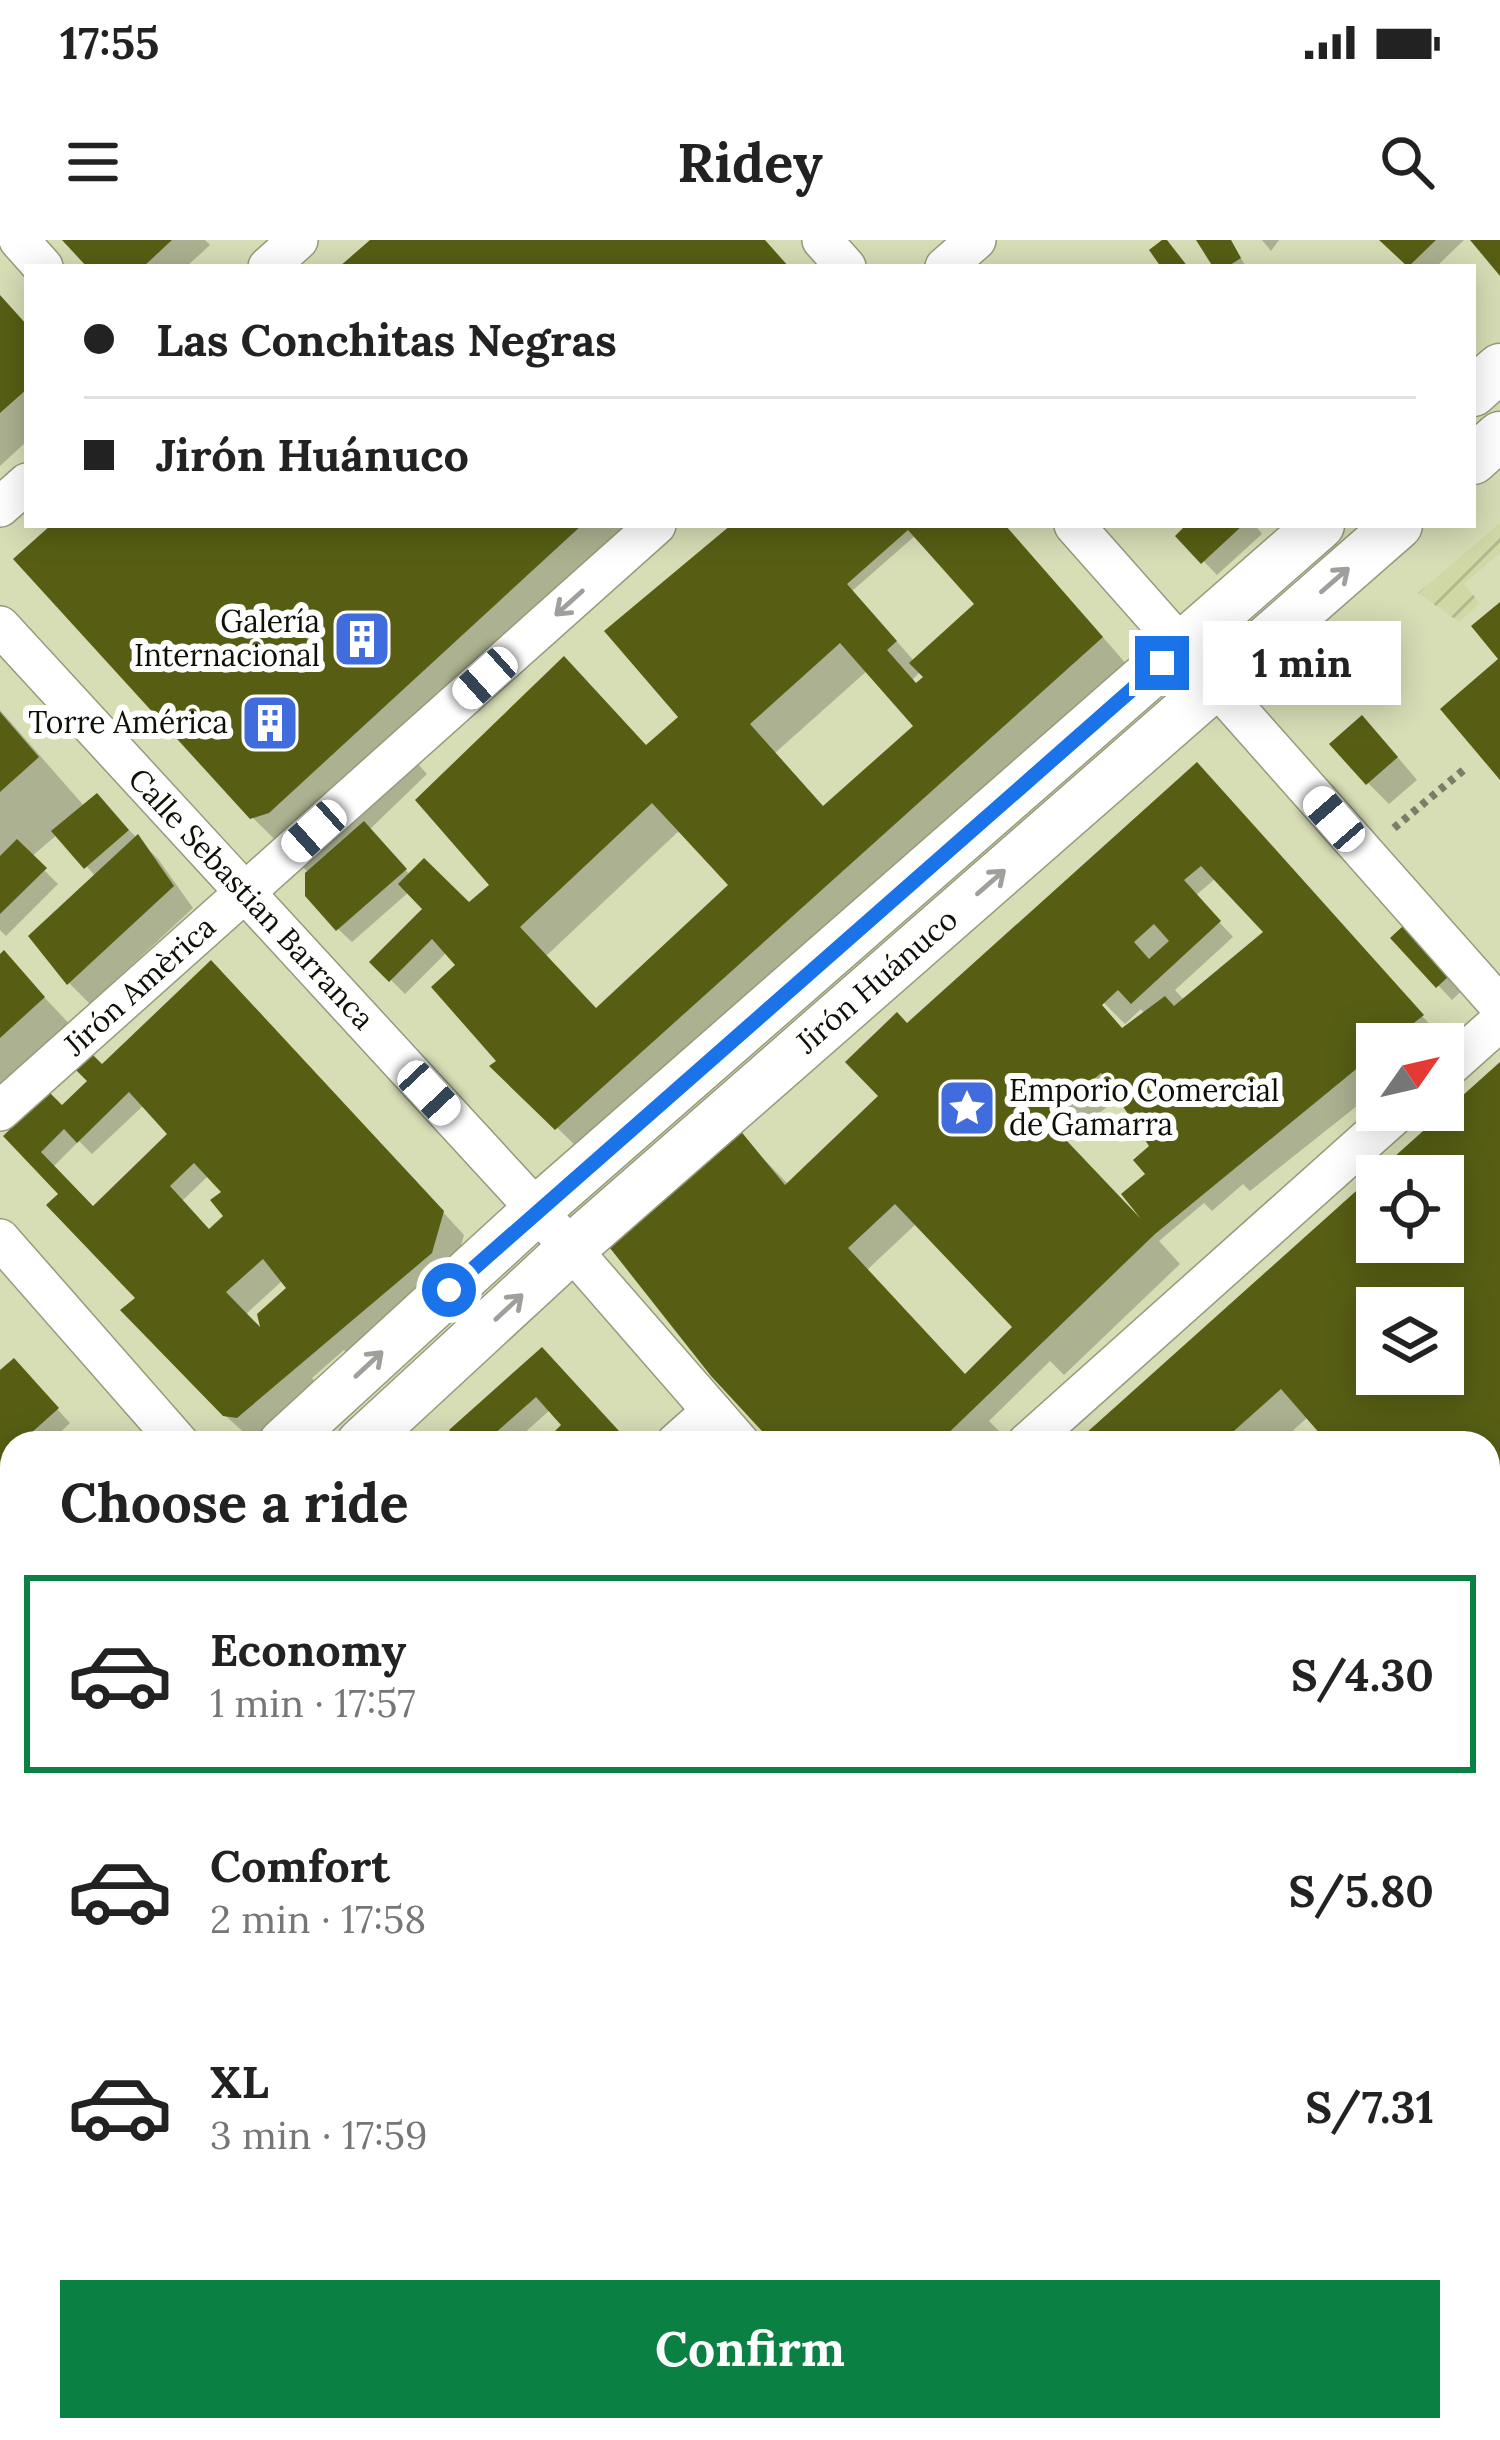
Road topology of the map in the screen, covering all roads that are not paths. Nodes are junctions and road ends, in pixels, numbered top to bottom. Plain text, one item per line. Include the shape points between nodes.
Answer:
1 (19, 240) edge
2 (298, 240) edge
3 (822, 240) edge
4 (976, 240) edge
5 (40, 264) edge
6 (271, 264) edge
7 (843, 264) edge
8 (948, 264) edge
9 (1500, 368) edge
10 (1476, 389) edge
11 (1500, 436) edge
12 (1476, 457) edge
13 (24, 486) edge
14 (0, 507) edge
15 (653, 528) edge
16 (1077, 528) edge
17 (1317, 528) edge
18 (1395, 528) edge
19 (0, 626) edge
20 (1182, 646) junction
21 (1216, 686) junction
22 (245, 892) junction
23 (1500, 1006) edge
24 (1500, 1021) edge
25 (1464, 1053) edge
26 (0, 1111) edge
27 (1376, 1131) edge
28 (537, 1210) junction
29 (0, 1239) edge
30 (572, 1249) junction
31 (712, 1411) junction
32 (168, 1431) edge
33 (296, 1431) edge
34 (374, 1431) edge
35 (690, 1431) edge
36 (730, 1431) edge
37 (1040, 1431) edge

1 - 5 street
2 - 6 street
3 - 7 street
4 - 8 street
9 - 10 street
11 - 12 street
13 - 14 street
15 -> 22 street, Jirón Amèrica
16 - 20 street
17 - 20 street, Jirón Huánuco
21 -> 18 street, Jirón Huánuco
19 - 22 street, Calle Sebastian Barranca
20 - 21 street
20 - 28 street, Jirón Huánuco
21 - 23 street
30 -> 21 street, Jirón Huánuco
22 - 26 street, Jirón Amèrica
22 - 28 street, Calle Sebastian Barranca
24 - 25 street
27 - 37 street
28 - 30 street, Calle Sebastian Barranca
33 -> 28 street, Jirón Huánuco
29 - 32 street
30 - 31 street, Calle Sebastian Barranca
34 -> 30 street, Jirón Huánuco
31 - 35 street
31 - 36 street, Calle Sebastian Barranca

